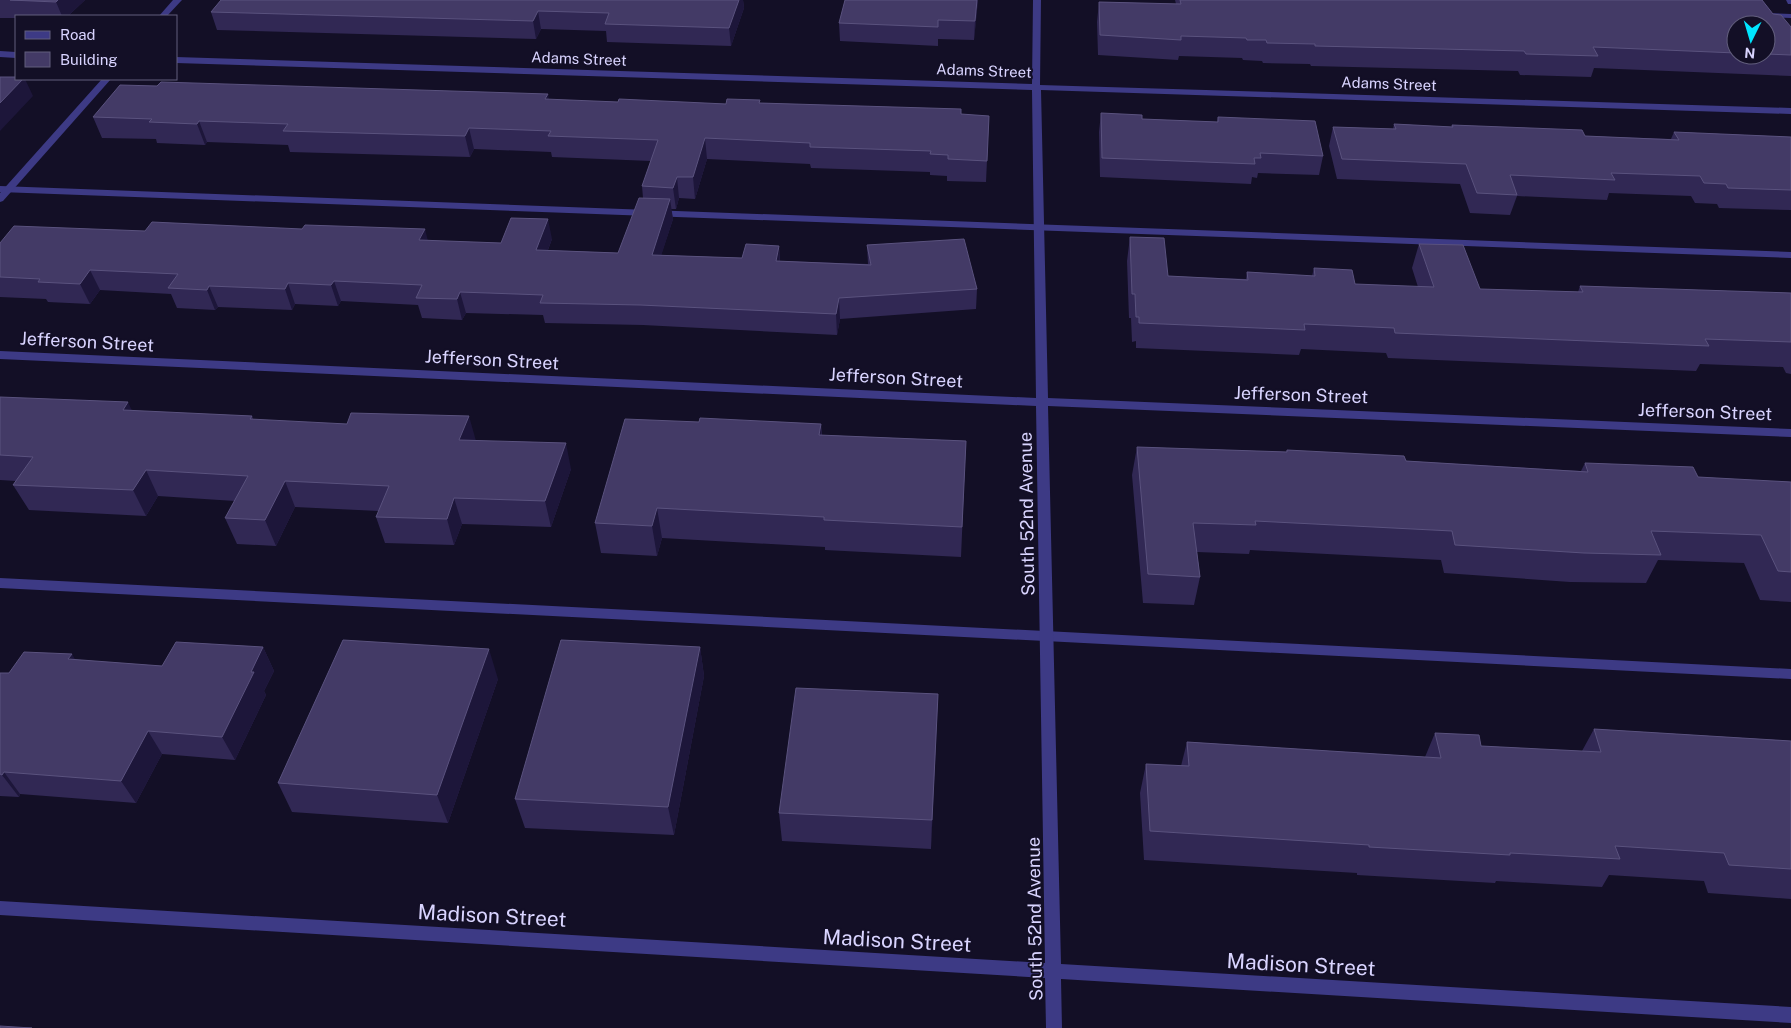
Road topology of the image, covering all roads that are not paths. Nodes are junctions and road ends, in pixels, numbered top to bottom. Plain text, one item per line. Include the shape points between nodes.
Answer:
1 (178, 0) edge
2 (1037, 0) edge
3 (164, 15) edge
4 (1776, 15) edge
5 (1791, 16) edge
6 (0, 54) edge
7 (15, 54) edge
8 (178, 60) edge
9 (106, 80) edge
10 (1036, 87) junction
11 (1791, 111) edge
12 (4, 189) edge
13 (0, 199) edge
14 (1039, 226) junction
15 (1791, 255) edge
16 (0, 356) edge
17 (1042, 402) junction
18 (1791, 433) edge
19 (0, 583) edge
20 (1047, 637) junction
21 (1791, 674) edge
22 (0, 908) edge
23 (1053, 971) junction
24 (1791, 1015) edge
25 (1054, 1028) edge

1 - 3 street
2 - 10 street, South 52nd Avenue
4 - 5 street
6 - 7 street
8 - 10 street, Adams Street
9 - 12 street
10 - 11 street, Adams Street
10 - 14 street, South 52nd Avenue
12 - 13 street
12 - 14 street
14 - 15 street
14 - 17 street, South 52nd Avenue
16 - 17 street, Jefferson Street
17 - 18 street, Jefferson Street
17 - 20 street, South 52nd Avenue
19 - 20 street
20 - 21 street
20 - 23 street, South 52nd Avenue
22 - 23 street, Madison Street
23 - 24 street, Madison Street
23 - 25 street, South 52nd Avenue

